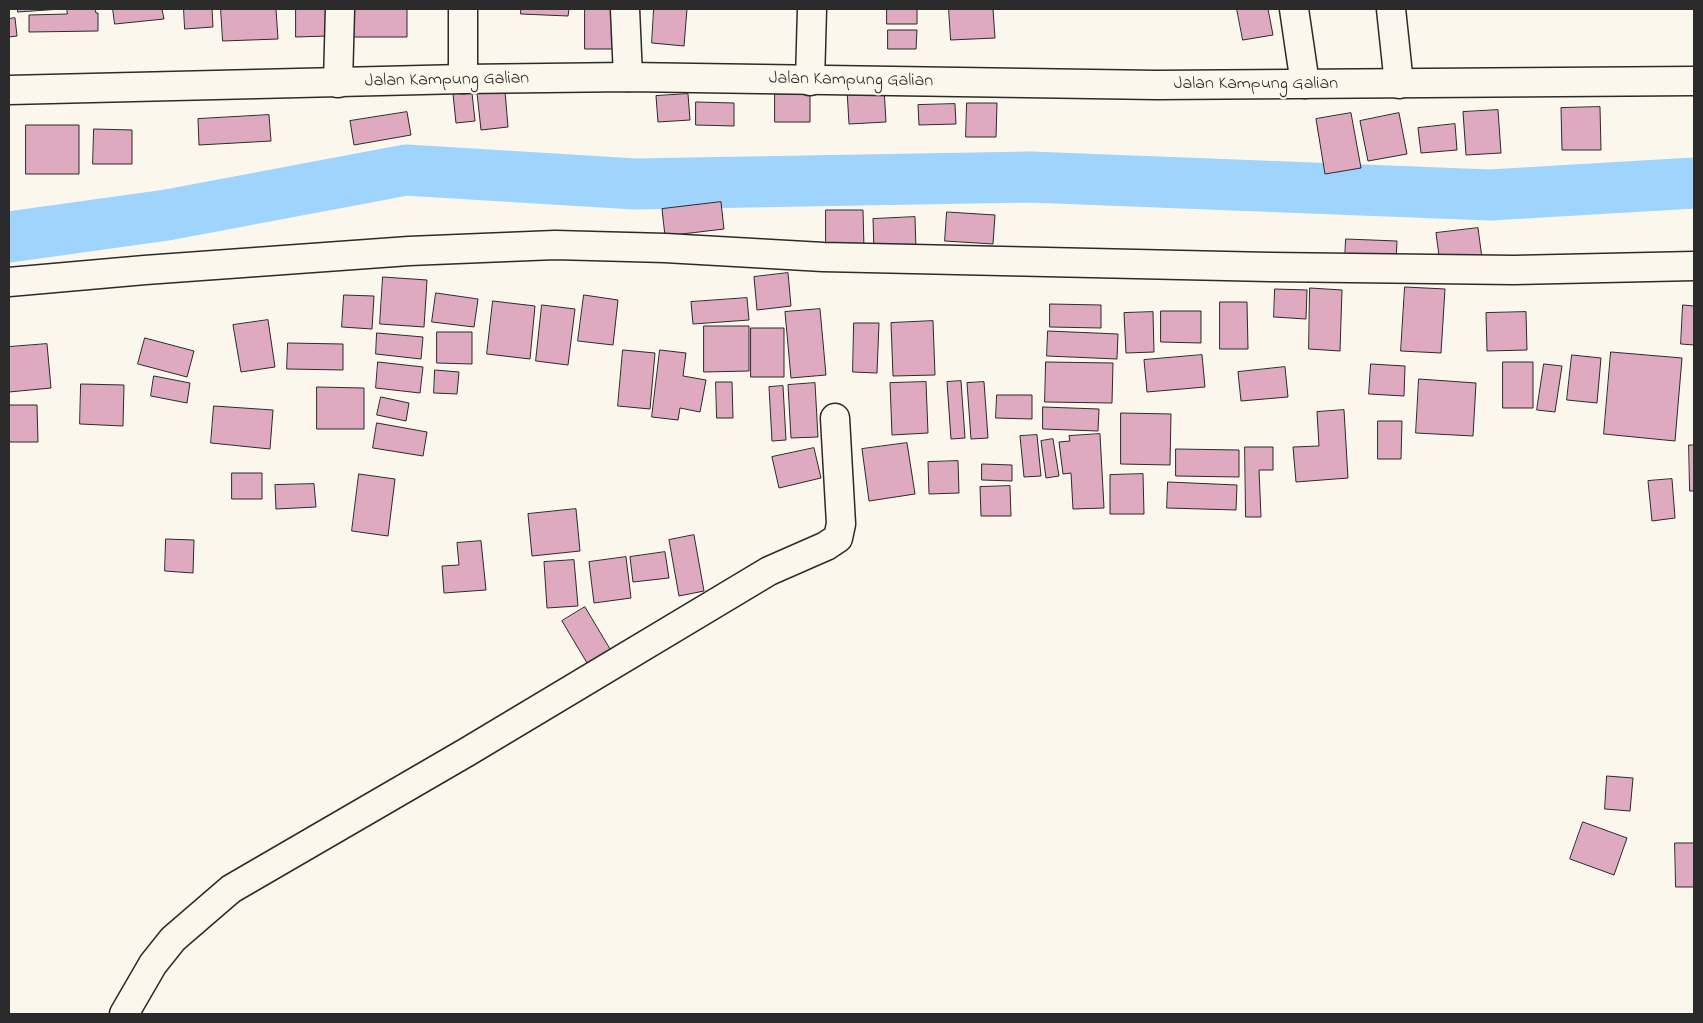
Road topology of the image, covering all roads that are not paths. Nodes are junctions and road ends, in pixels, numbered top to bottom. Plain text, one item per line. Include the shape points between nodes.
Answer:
1 (340, 9) edge
2 (463, 9) edge
3 (625, 9) edge
4 (812, 9) edge
5 (1294, 9) edge
6 (1390, 9) edge
7 (628, 77) junction
8 (463, 79) junction
9 (810, 81) junction
10 (1694, 81) edge
11 (338, 83) junction
12 (1305, 84) junction
13 (1399, 84) junction
14 (9, 90) edge
15 (1694, 266) edge
16 (9, 282) edge
17 (835, 418) dead end
18 (124, 1014) edge

1 - 11 street
2 - 8 street
3 - 7 street
4 - 9 street
5 - 12 street
6 - 13 street
7 - 8 street, Jalan Kampung Galian
7 - 9 street, Jalan Kampung Galian
8 - 11 street, Jalan Kampung Galian
9 - 12 street, Jalan Kampung Galian
10 - 13 street, Jalan Kampung Galian
11 - 14 street, Jalan Kampung Galian
12 - 13 street, Jalan Kampung Galian
15 - 16 street via 1514,270 1270,267 824,257 555,245 409,251
17 - 18 street via 841,524 838,538 769,571 230,888 173,939 153,964

